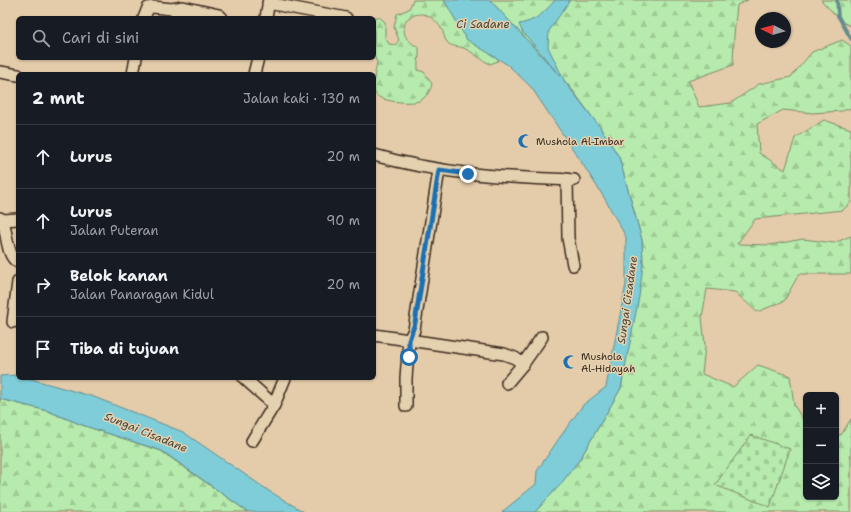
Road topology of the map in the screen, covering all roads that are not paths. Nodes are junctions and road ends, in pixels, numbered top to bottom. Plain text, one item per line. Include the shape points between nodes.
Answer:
1 (268, 2) edge
2 (172, 9) junction
3 (145, 16) edge
4 (184, 16) edge
5 (220, 16) edge
6 (266, 16) edge
7 (336, 16) edge
8 (136, 60) edge
9 (258, 60) edge
10 (0, 72) edge
11 (133, 72) edge
12 (254, 72) edge
13 (16, 75) edge
14 (376, 156) edge
15 (439, 170) junction
16 (1, 219) edge
17 (16, 219) edge
18 (16, 261) edge
19 (573, 264) dead end
20 (16, 298) edge
21 (13, 322) dead end
22 (376, 335) edge
23 (542, 337) dead end
24 (409, 340) junction
25 (523, 364) junction
26 (246, 380) edge
27 (283, 380) edge
28 (507, 383) dead end
29 (274, 405) junction
30 (406, 406) dead end
31 (252, 442) dead end

1 - 6 street
1 - 7 street
2 - 3 street via 148,8
2 - 4 street
2 - 5 street via 187,7
8 - 11 street
9 - 12 street
10 - 13 street
14 - 15 street
15 - 19 street via 571,180 568,238
15 - 24 street via 415,323
16 - 17 street
16 - 18 street via 11,255
20 - 21 street
22 - 24 street
23 - 25 street
24 - 25 street via 504,354
24 - 30 street
25 - 28 street
26 - 29 street
27 - 29 street
29 - 31 street

